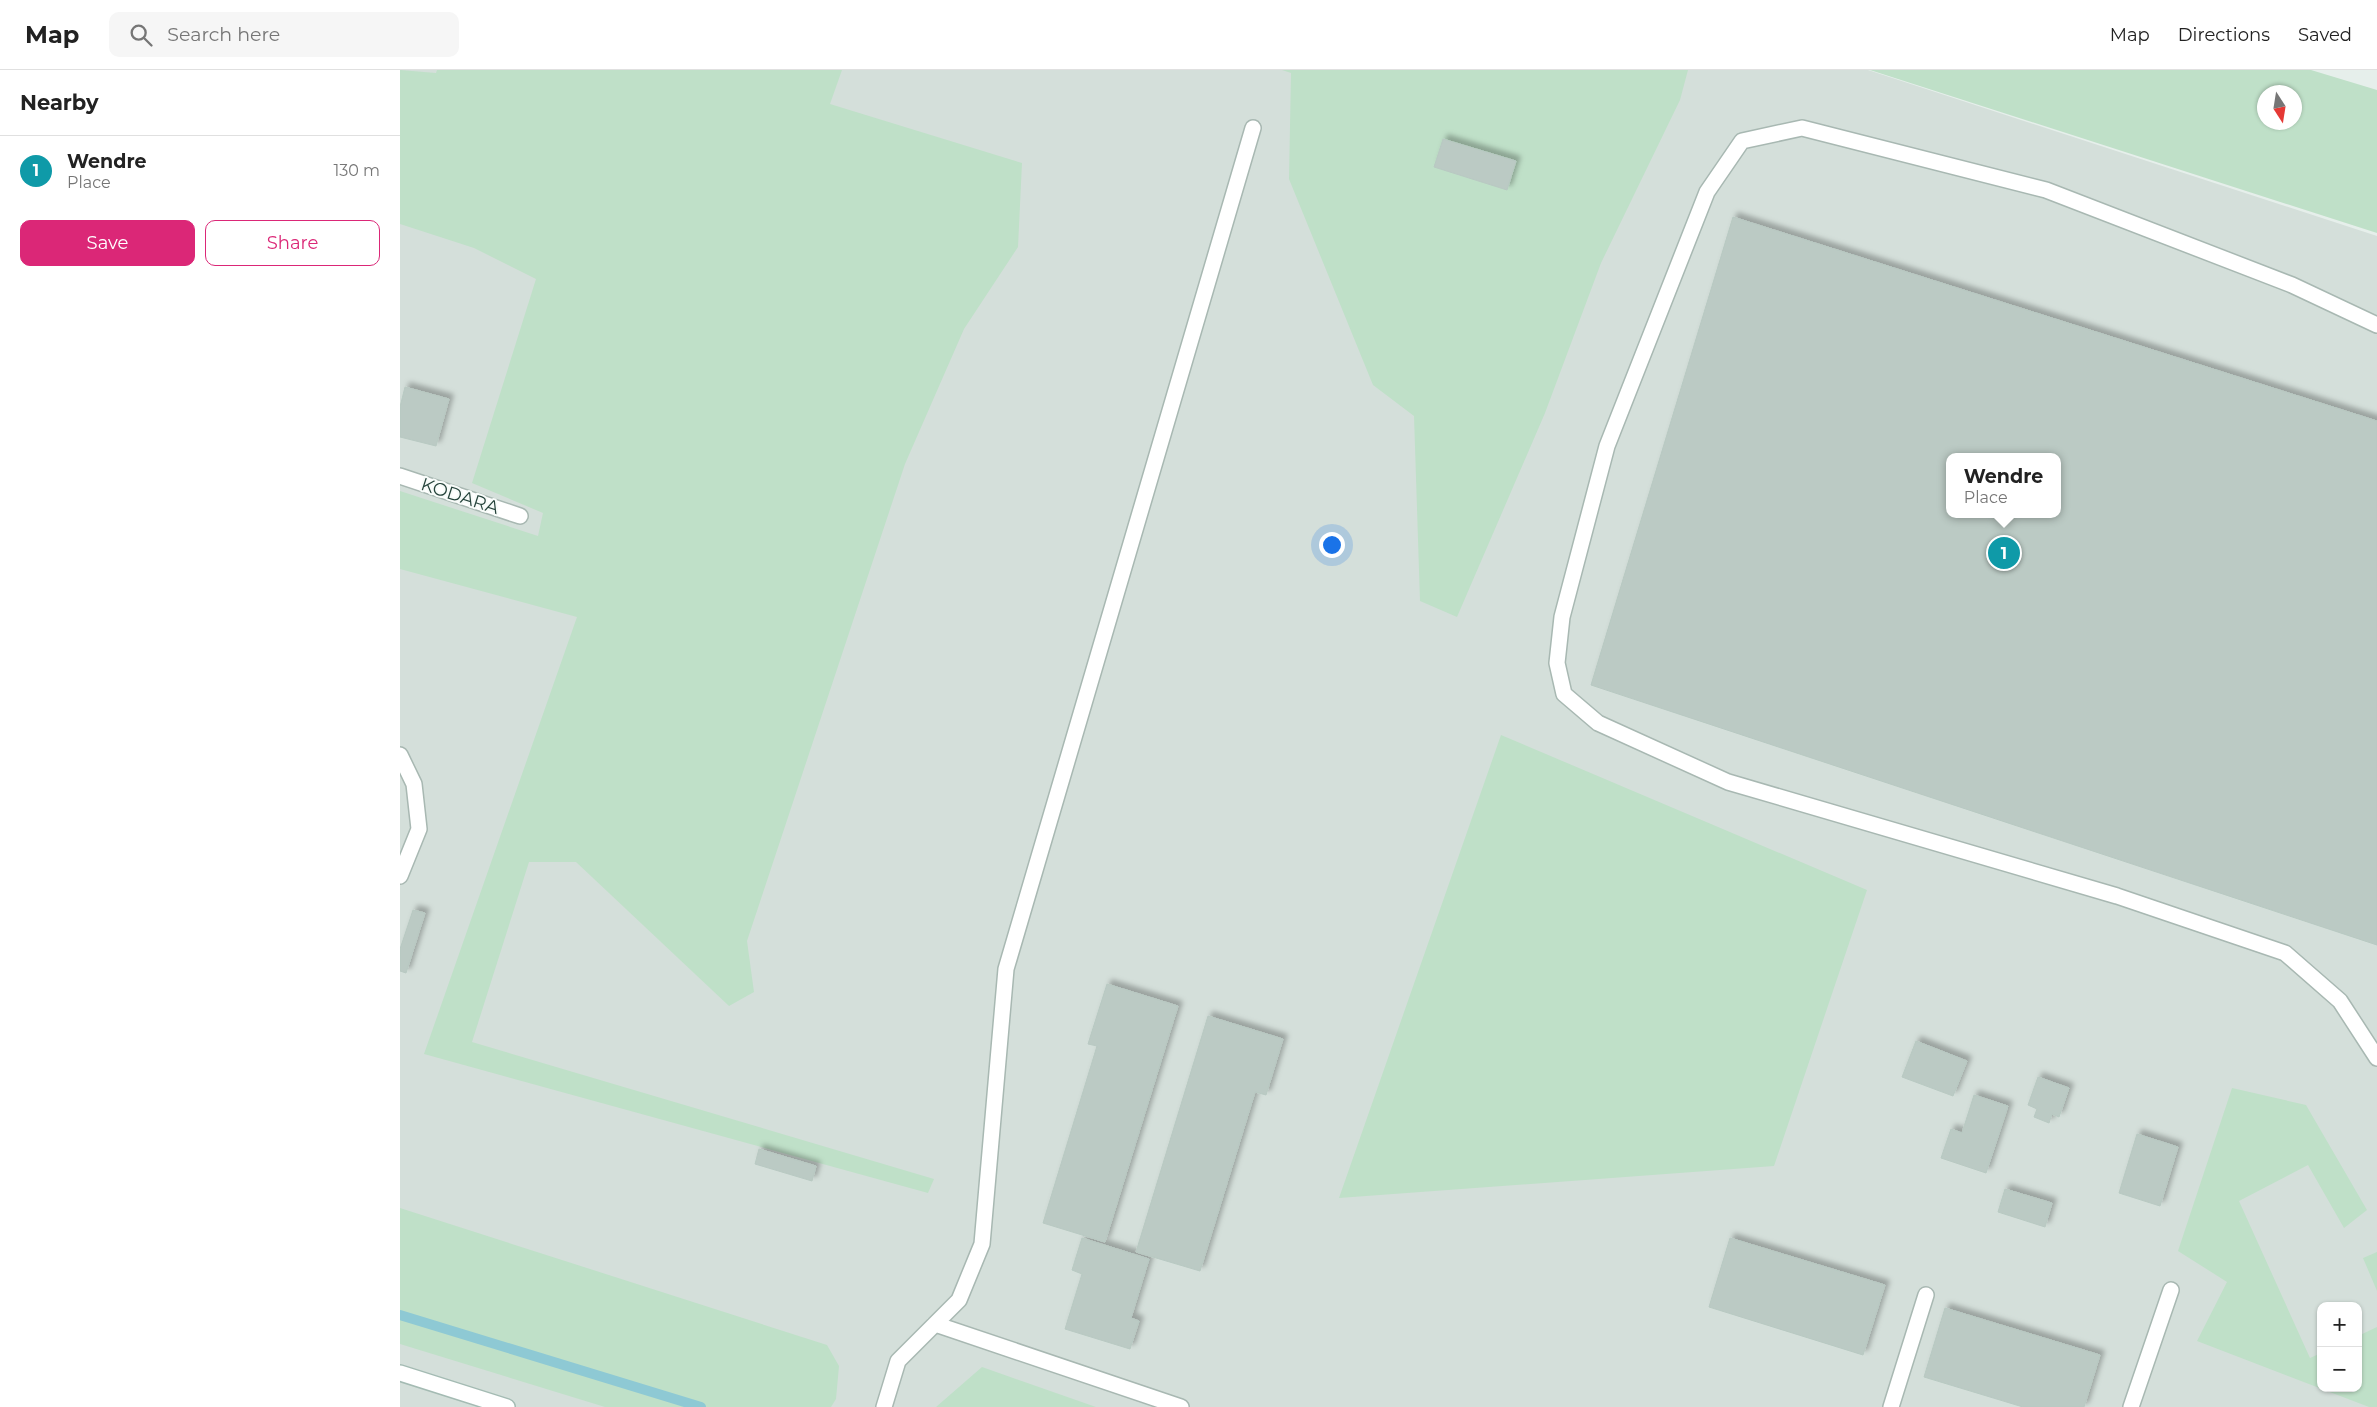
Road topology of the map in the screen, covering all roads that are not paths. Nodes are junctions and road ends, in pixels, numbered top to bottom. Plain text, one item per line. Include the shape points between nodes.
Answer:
1 (1254, 128) dead end
2 (2377, 325) edge
3 (400, 476) edge
4 (520, 516) dead end
5 (400, 755) edge
6 (400, 876) edge
7 (2377, 1058) edge
8 (2171, 1290) dead end
9 (1926, 1295) dead end
10 (935, 1324) junction
11 (400, 1373) edge
12 (507, 1407) edge
13 (884, 1407) edge
14 (1182, 1407) edge
15 (1891, 1407) edge
16 (2131, 1407) edge

1 - 10 street via 1006,969 982,1244 959,1300
2 - 7 street via 2292,285 2046,190 1802,128 1742,141 1707,192 1608,446 1562,616 1557,663 1564,694 1598,723 1728,782 2117,896 2285,953 2340,1001
3 - 4 street, KODARA
5 - 6 street via 414,784 419,829
8 - 16 street
9 - 15 street
10 - 13 street via 898,1361
10 - 14 street
11 - 12 street

